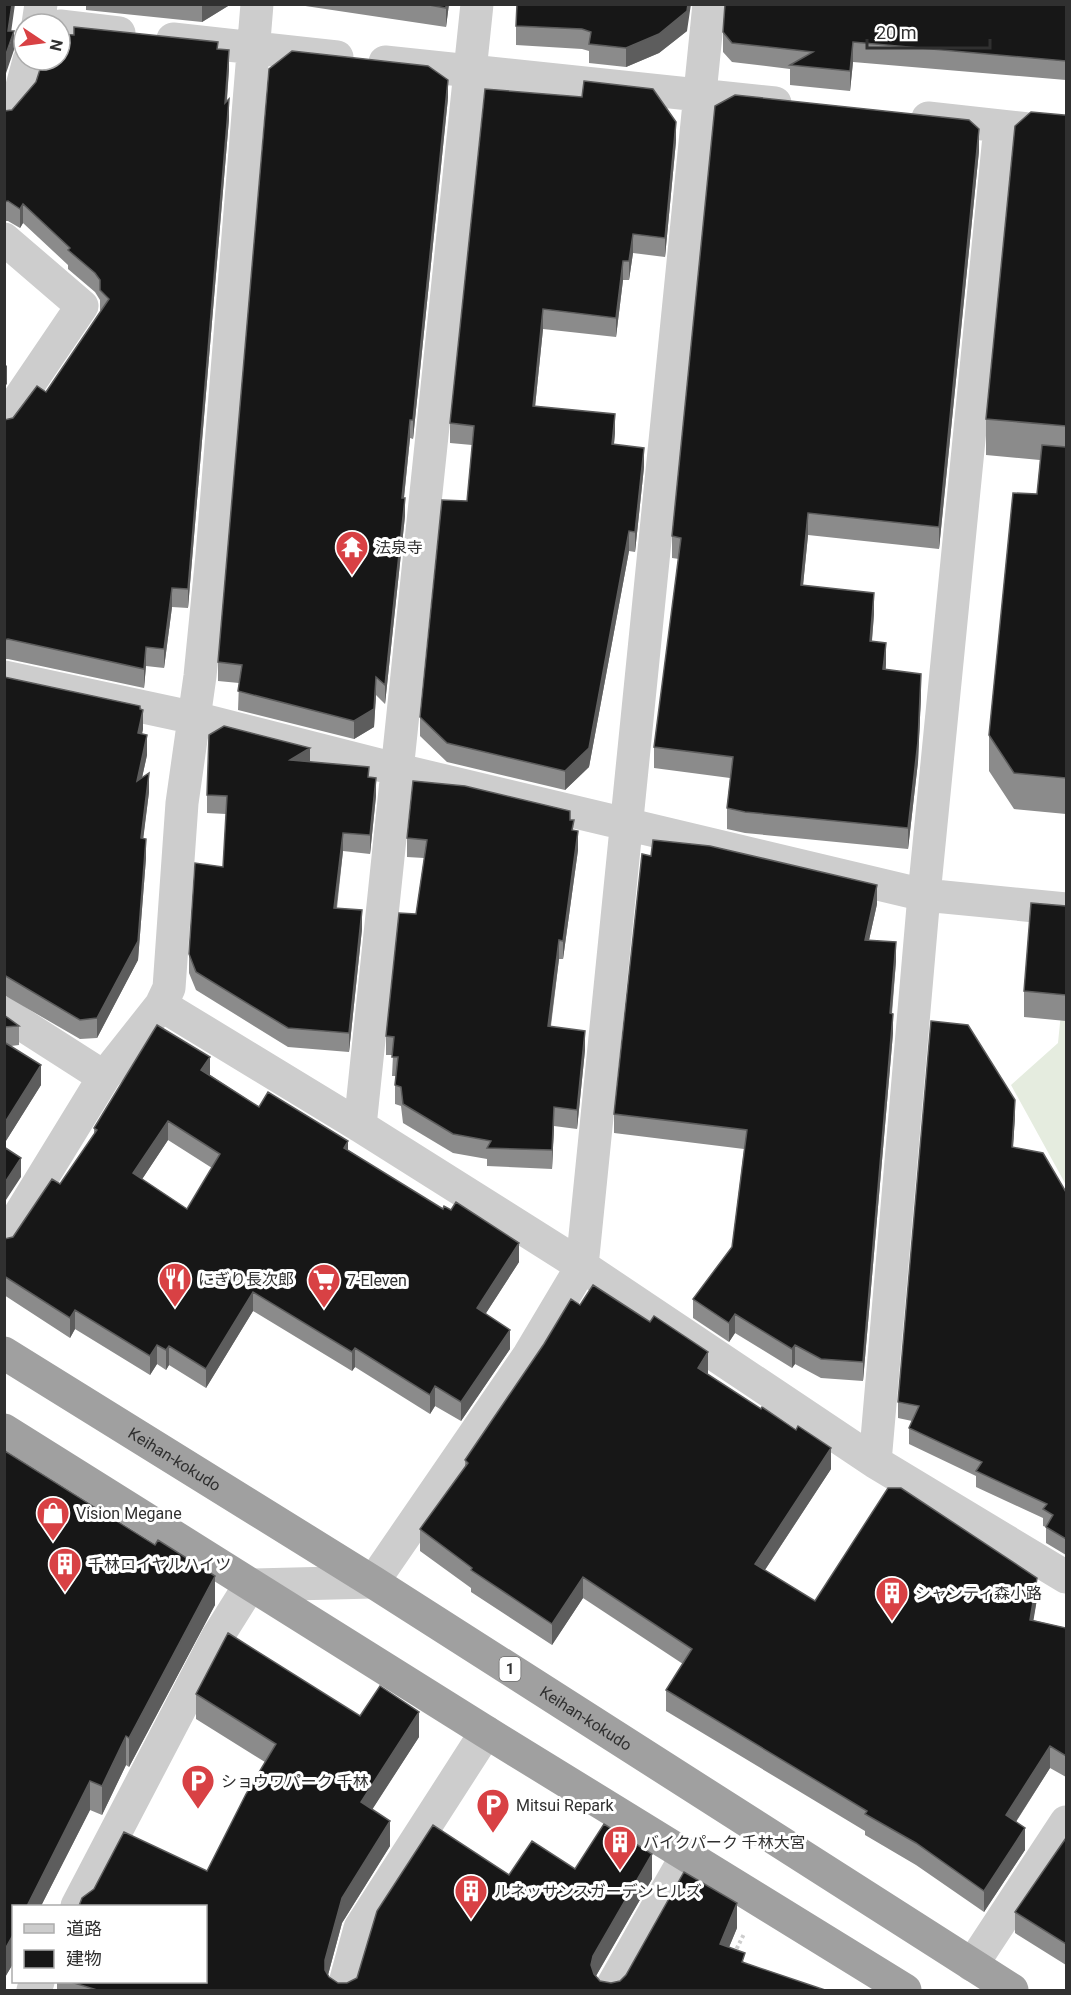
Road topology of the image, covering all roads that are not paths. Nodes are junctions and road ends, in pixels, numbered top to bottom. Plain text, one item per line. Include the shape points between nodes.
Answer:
1 (257, 4) edge
2 (477, 4) edge
3 (708, 4) edge
4 (72, 27) edge
5 (253, 48) junction
6 (470, 71) junction
7 (700, 95) junction
8 (804, 106) edge
9 (896, 115) edge
10 (1000, 126) junction
11 (1066, 133) edge
12 (4, 239) edge
13 (4, 421) edge
14 (4, 677) edge
15 (195, 717) junction
16 (399, 770) junction
17 (627, 823) junction
18 (924, 895) junction
19 (1066, 909) edge
20 (161, 1005) junction
21 (4, 1013) edge
22 (104, 1077) junction
23 (360, 1126) junction
24 (4, 1240) edge
25 (582, 1266) junction
26 (4, 1353) edge
27 (4, 1430) edge
28 (874, 1462) junction
29 (1066, 1577) edge
30 (373, 1582) junction
31 (250, 1585) junction
32 (486, 1732) junction
33 (1066, 1822) edge
34 (687, 1855) junction
35 (78, 1905) edge
36 (972, 1965) junction
37 (343, 1990) edge
38 (610, 1990) edge
39 (905, 1990) edge
40 (1012, 1990) edge

1 - 5 street
2 - 6 street
3 - 7 street
4 - 5 street
5 - 6 street
5 - 15 street
6 - 7 street
6 - 16 street
7 - 8 street
7 - 17 street
9 - 10 street
10 - 11 street
10 - 18 street
12 - 13 street via 82,306
14 - 15 street
15 - 16 street
15 - 20 street via 182,803 169,988
16 - 17 street
16 - 23 street
17 - 18 street
17 - 25 street
18 - 19 street
18 - 28 street
20 - 22 street
20 - 23 street
21 - 22 street
22 - 24 street
23 - 25 street
25 - 28 street
25 - 30 street via 529,1355
26 - 30 highway, Keihan-kokudo / 1
27 - 31 highway
28 - 29 street
30 - 31 street
30 - 36 highway, Keihan-kokudo / 1
31 - 32 highway
31 - 35 street via 218,1636
32 - 34 highway
32 - 37 street via 360,1928
33 - 36 street
34 - 38 street
34 - 39 highway
36 - 40 highway, Keihan-kokudo / 1

